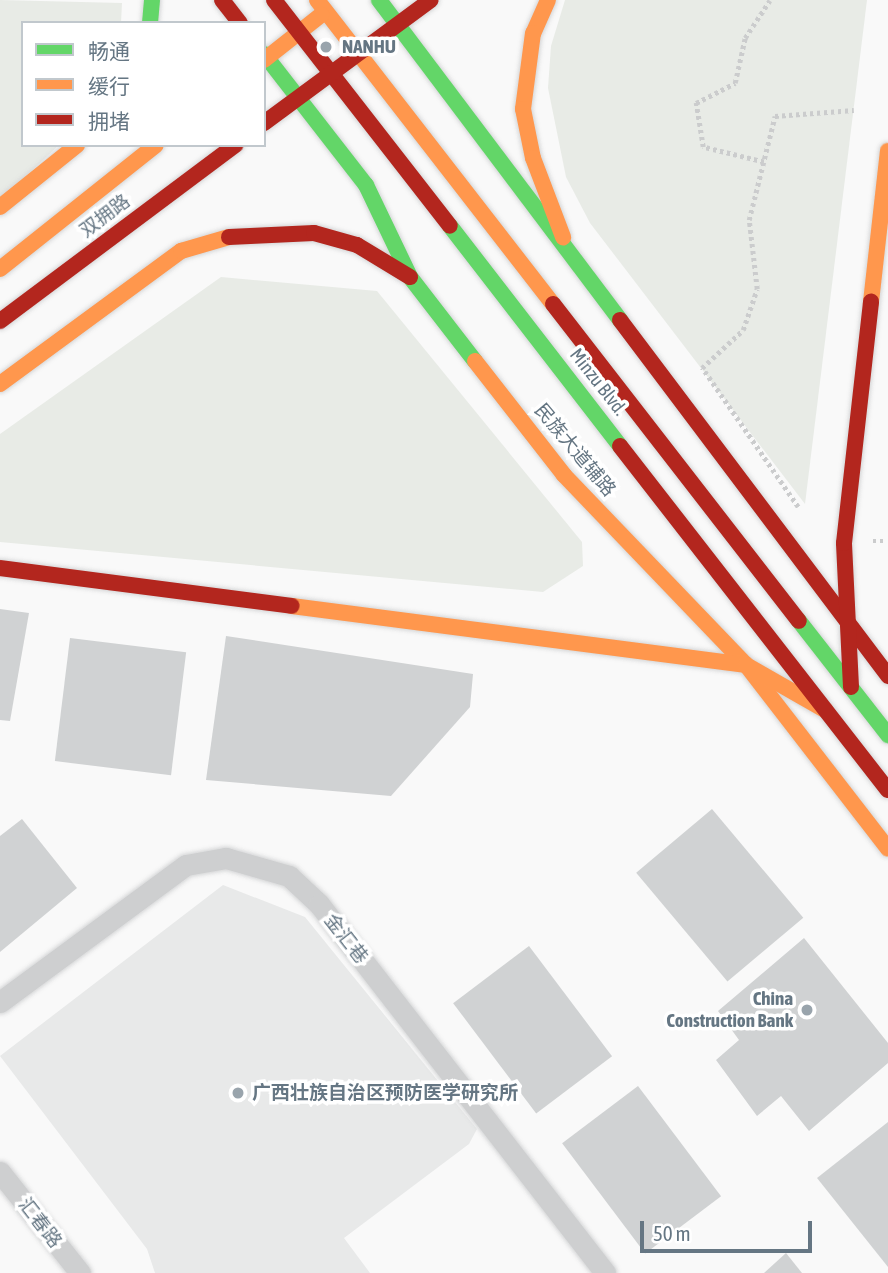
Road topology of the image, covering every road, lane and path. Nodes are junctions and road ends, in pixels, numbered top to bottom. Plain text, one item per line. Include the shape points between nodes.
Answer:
1 (152, 0) edge
2 (222, 0) edge
3 (274, 0) edge
4 (341, 0) edge
5 (379, 0) edge
6 (431, 0) edge
7 (548, 0) edge
8 (770, 0) edge
9 (322, 6) edge
10 (150, 21) edge
11 (238, 21) edge
12 (398, 25) junction
13 (299, 33) junction
14 (358, 54) junction
15 (266, 56) edge
16 (266, 58) edge
17 (331, 74) junction
18 (298, 98) junction
19 (854, 110) dead end
20 (266, 122) edge
21 (75, 147) edge
22 (153, 147) edge
23 (232, 147) edge
24 (888, 150) edge
25 (764, 162) junction
26 (0, 207) edge
27 (563, 237) junction
28 (0, 269) edge
29 (410, 277) junction
30 (0, 321) edge
31 (0, 384) edge
32 (805, 518) dead end
33 (885, 541) dead end
34 (844, 543) junction
35 (0, 568) edge
36 (845, 621) junction
37 (746, 665) junction
38 (888, 676) edge
39 (851, 687) junction
40 (826, 710) junction
41 (888, 735) edge
42 (888, 790) edge
43 (888, 849) edge
44 (0, 1002) edge
45 (0, 1172) edge
46 (80, 1273) edge
47 (605, 1273) edge

1 - 10 main road
2 - 11 main road
3 - 13 main road, Minzu Blvd.
4 - 9 main road
5 - 12 main road
6 - 12 main road
7 - 27 main road via 533,33 523,108 533,158
8 - 25 path via 744,38 735,83 696,103 703,147
9 - 13 main road
9 - 14 main road, Minzu Blvd.
12 - 14 main road
12 - 27 main road
13 - 15 main road
13 - 17 main road, Minzu Blvd.
14 - 17 main road
14 - 39 main road, Minzu Blvd.
16 - 18 main road, 民族大道辅路
17 - 18 main road
17 - 40 main road, Minzu Blvd.
18 - 20 main road
18 - 29 main road, 民族大道辅路 via 366,185
19 - 25 path via 775,116
21 - 26 main road
22 - 28 main road, 双拥路
23 - 30 main road, 双拥路
24 - 34 main road
25 - 32 path via 749,220 757,289 743,330 702,369
27 - 36 main road
29 - 31 main road via 357,245 325,236 248,232 181,251
29 - 37 main road, 民族大道辅路 via 564,475
33 - 34 path
34 - 36 main road
35 - 37 main road
36 - 38 main road
36 - 39 main road
37 - 40 main road
37 - 43 main road, 民族大道辅路
39 - 41 main road, Minzu Blvd.
40 - 42 main road, Minzu Blvd.
44 - 47 street, 金汇巷 via 186,865 226,858 289,877 319,904
45 - 46 street, 汇春路

